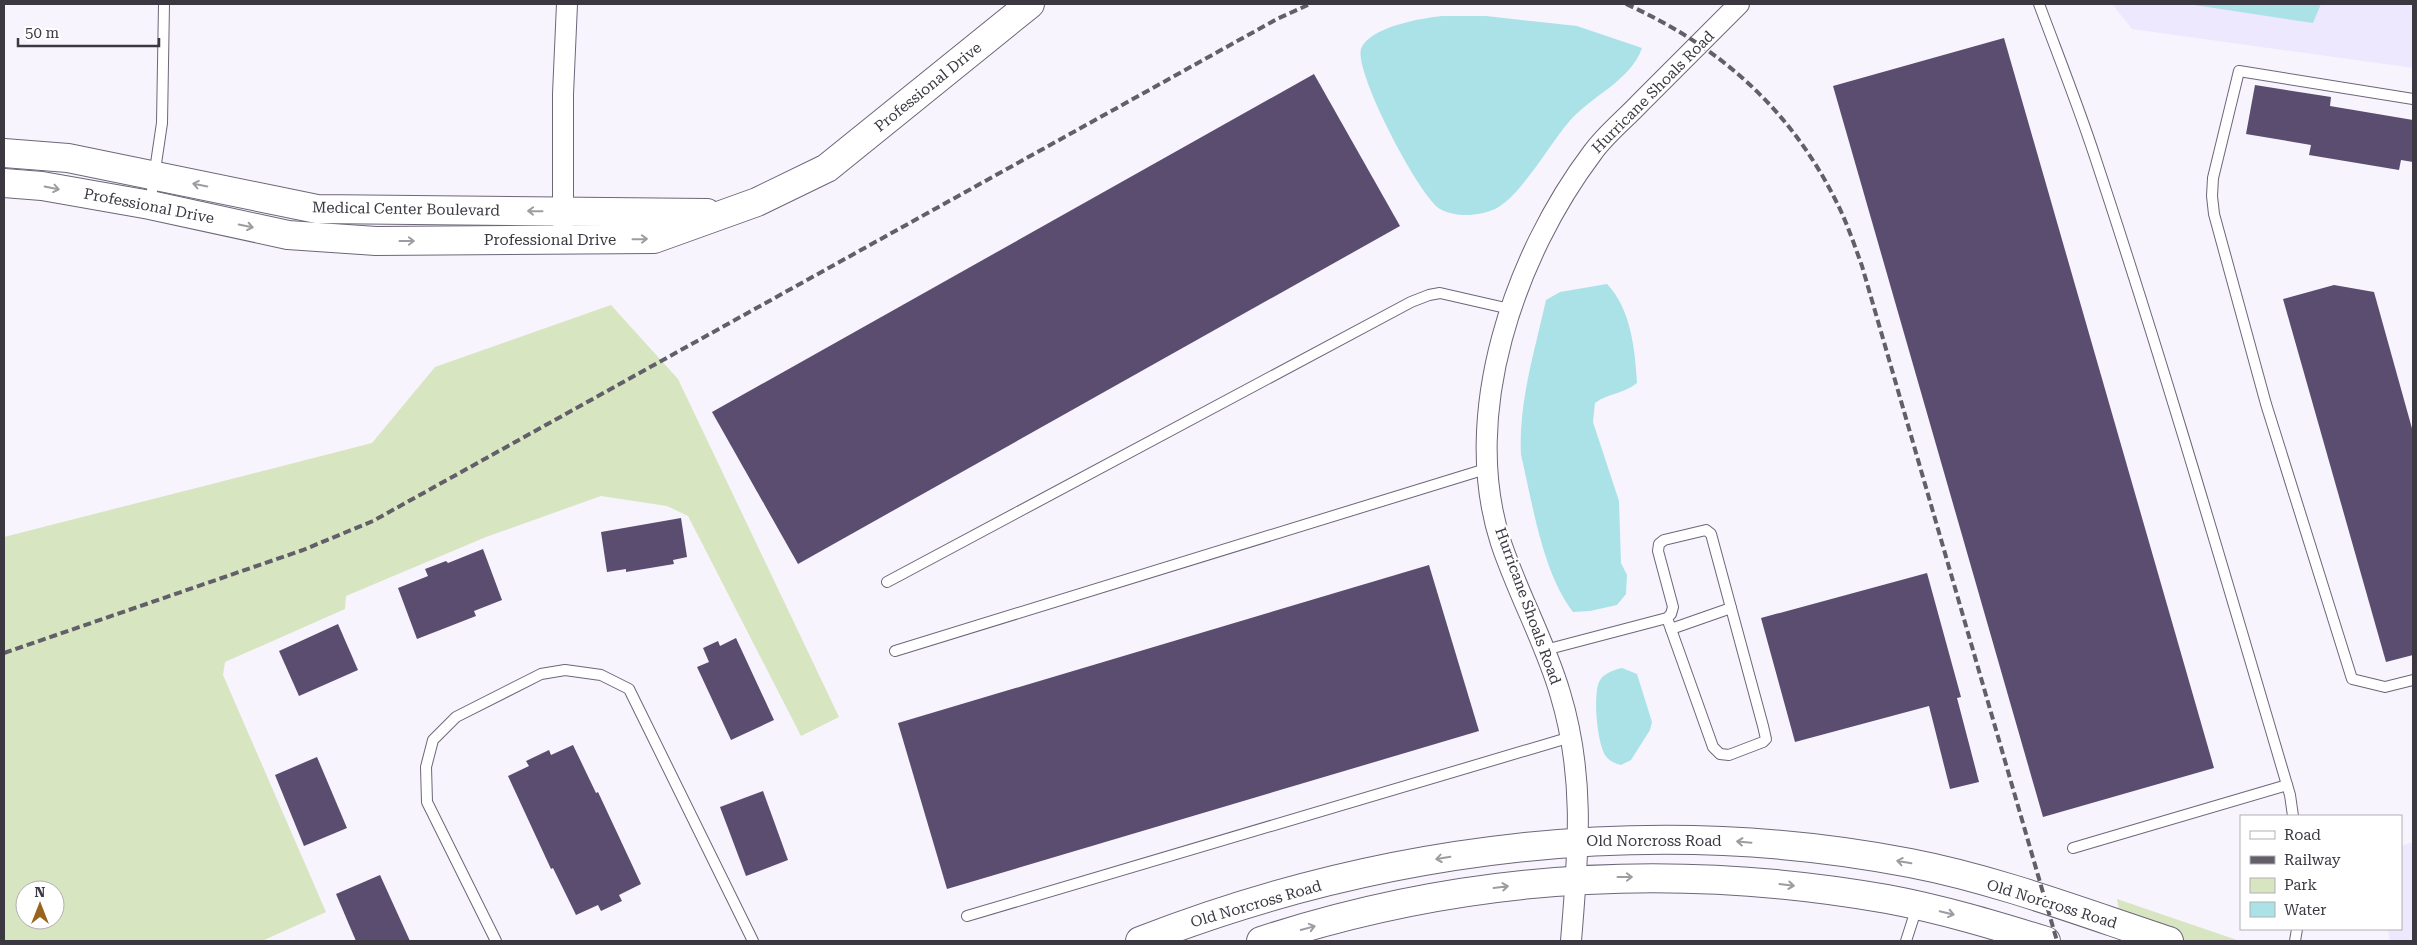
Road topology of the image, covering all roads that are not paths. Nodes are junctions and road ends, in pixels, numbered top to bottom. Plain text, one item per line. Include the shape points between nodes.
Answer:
1 (164, 4) edge
2 (567, 4) edge
3 (1030, 4) edge
4 (1739, 4) edge
5 (2039, 4) edge
6 (2413, 100) edge
7 (4, 153) edge
8 (154, 176) junction
9 (4, 183) edge
10 (150, 206) junction
11 (564, 212) junction
12 (723, 214) junction
13 (562, 241) junction
14 (1510, 309) junction
15 (1488, 468) junction
16 (887, 582) dead end
17 (1731, 608) junction
18 (1667, 618) junction
19 (1671, 629) junction
20 (1545, 650) junction
21 (895, 651) dead end
22 (2413, 680) edge
23 (1571, 737) junction
24 (2287, 785) junction
25 (2293, 815) edge
26 (1578, 842) junction
27 (2073, 848) dead end
28 (1576, 880) junction
29 (1918, 906) junction
30 (967, 916) dead end
31 (496, 941) edge
32 (753, 941) edge
33 (1140, 941) edge
34 (1261, 941) edge
35 (1571, 941) edge
36 (1906, 941) edge
37 (2046, 941) edge
38 (2169, 941) edge

1 - 8 lane via 162,123
2 - 11 street via 563,94
3 - 12 main road, Professional Drive via 827,168
4 - 14 street, Hurricane Shoals Road via 1594,149 1565,191
5 - 24 lane via 2100,173
6 - 22 lane via 2239,71 2213,178 2212,196 2214,214 2266,404 2352,679 2385,687
7 - 8 main road, Medical Center Boulevard via 68,158
8 - 10 lane
11 -> 8 main road, Medical Center Boulevard via 317,209
9 -> 10 main road, Professional Drive via 42,186
10 -> 13 main road, Professional Drive via 288,235 376,241
11 - 12 main road, Medical Center Boulevard
11 - 13 street
13 -> 12 main road, Professional Drive via 654,239
14 - 15 street, Hurricane Shoals Road via 1500,344 1488,420
14 - 16 lane via 1440,293 1410,302
15 - 20 street, Hurricane Shoals Road via 1501,542
15 - 21 lane
17 - 18 lane via 1711,534 1700,530 1659,544 1658,552 1674,607
17 - 19 lane
17 - 19 lane via 1766,739 1730,755 1720,754 1714,747
18 - 19 lane
18 - 20 lane
20 - 23 street, Hurricane Shoals Road via 1561,694
23 - 26 street, Hurricane Shoals Road via 1579,791
23 - 30 lane
24 - 25 lane
24 - 27 lane
26 - 28 street, Hurricane Shoals Road
26 -> 33 main road, Old Norcross Road via 1491,850 1397,866 1240,907
38 -> 26 main road, Old Norcross Road via 2046,900 1912,864 1832,851 1726,841
28 -> 29 main road via 1685,877 1772,883
34 -> 28 main road via 1436,896
28 - 35 street, Hurricane Shoals Road
29 - 36 lane
29 -> 37 main road via 1986,922
31 - 32 lane via 427,802 426,767 433,740 456,717 541,674 565,670 601,675 629,689

